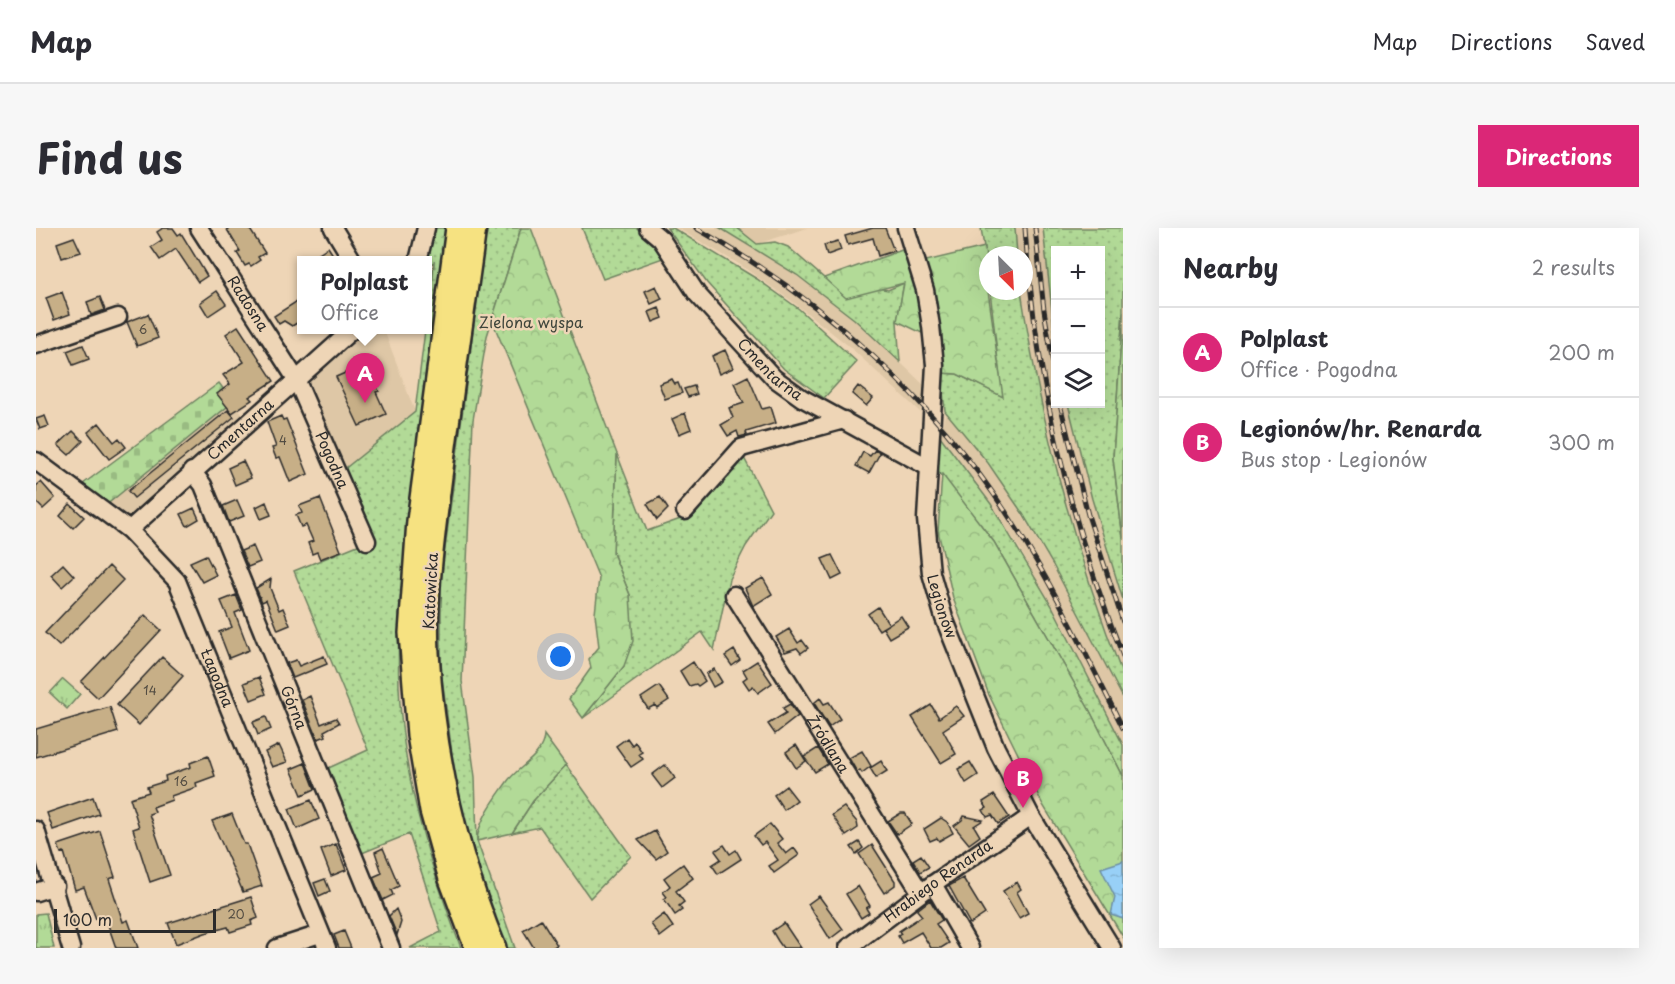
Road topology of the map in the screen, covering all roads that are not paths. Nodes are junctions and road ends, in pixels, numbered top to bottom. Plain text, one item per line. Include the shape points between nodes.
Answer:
1 (199, 228) edge
2 (333, 228) edge
3 (426, 228) edge
4 (457, 228) edge
5 (475, 228) edge
6 (648, 228) edge
7 (906, 228) edge
8 (350, 256) edge
9 (419, 256) edge
10 (118, 317) dead end
11 (347, 334) edge
12 (36, 345) edge
13 (296, 379) junction
14 (844, 420) junction
15 (36, 461) edge
16 (928, 467) junction
17 (192, 471) junction
18 (686, 512) dead end
19 (129, 530) junction
20 (367, 541) dead end
21 (734, 595) dead end
22 (1031, 816) junction
23 (36, 830) edge
24 (55, 886) junction
25 (927, 888) junction
26 (36, 892) edge
27 (324, 941) edge
28 (71, 948) edge
29 (277, 948) edge
30 (391, 948) edge
31 (476, 948) edge
32 (495, 948) edge
33 (848, 948) edge
34 (970, 948) edge
35 (1112, 948) edge

1 - 13 street, Radosna
2 - 8 street
3 - 9 street
4 - 31 main road, Katowicka via 418,521 410,633 418,735 431,812 450,879
5 - 32 main road, Katowicka via 435,524 428,651 436,742 447,800 476,902
6 - 14 street, Cmentarna via 661,239 697,294 774,378
7 - 16 street, Legionów via 924,290 933,346 935,376
10 - 12 street
11 - 13 street, Cmentarna
13 - 17 street, Cmentarna
13 - 20 street, Pogodna
14 - 16 street, Cmentarna
14 - 18 street via 741,448
15 - 19 street, Łagodna
16 - 22 street, Legionów via 926,519 931,573 944,618 996,748
17 - 19 street, Cmentarna
17 - 30 street, Górna via 208,496
19 - 27 street, Łagodna via 177,581
21 - 25 street, Źródlana
22 - 25 street, Hrabiego Renarda
22 - 35 street, Legionów
23 - 24 street
24 - 26 street
24 - 28 street
25 - 33 street, Hrabiego Renarda
25 - 34 street, Źródlana
27 - 29 street

